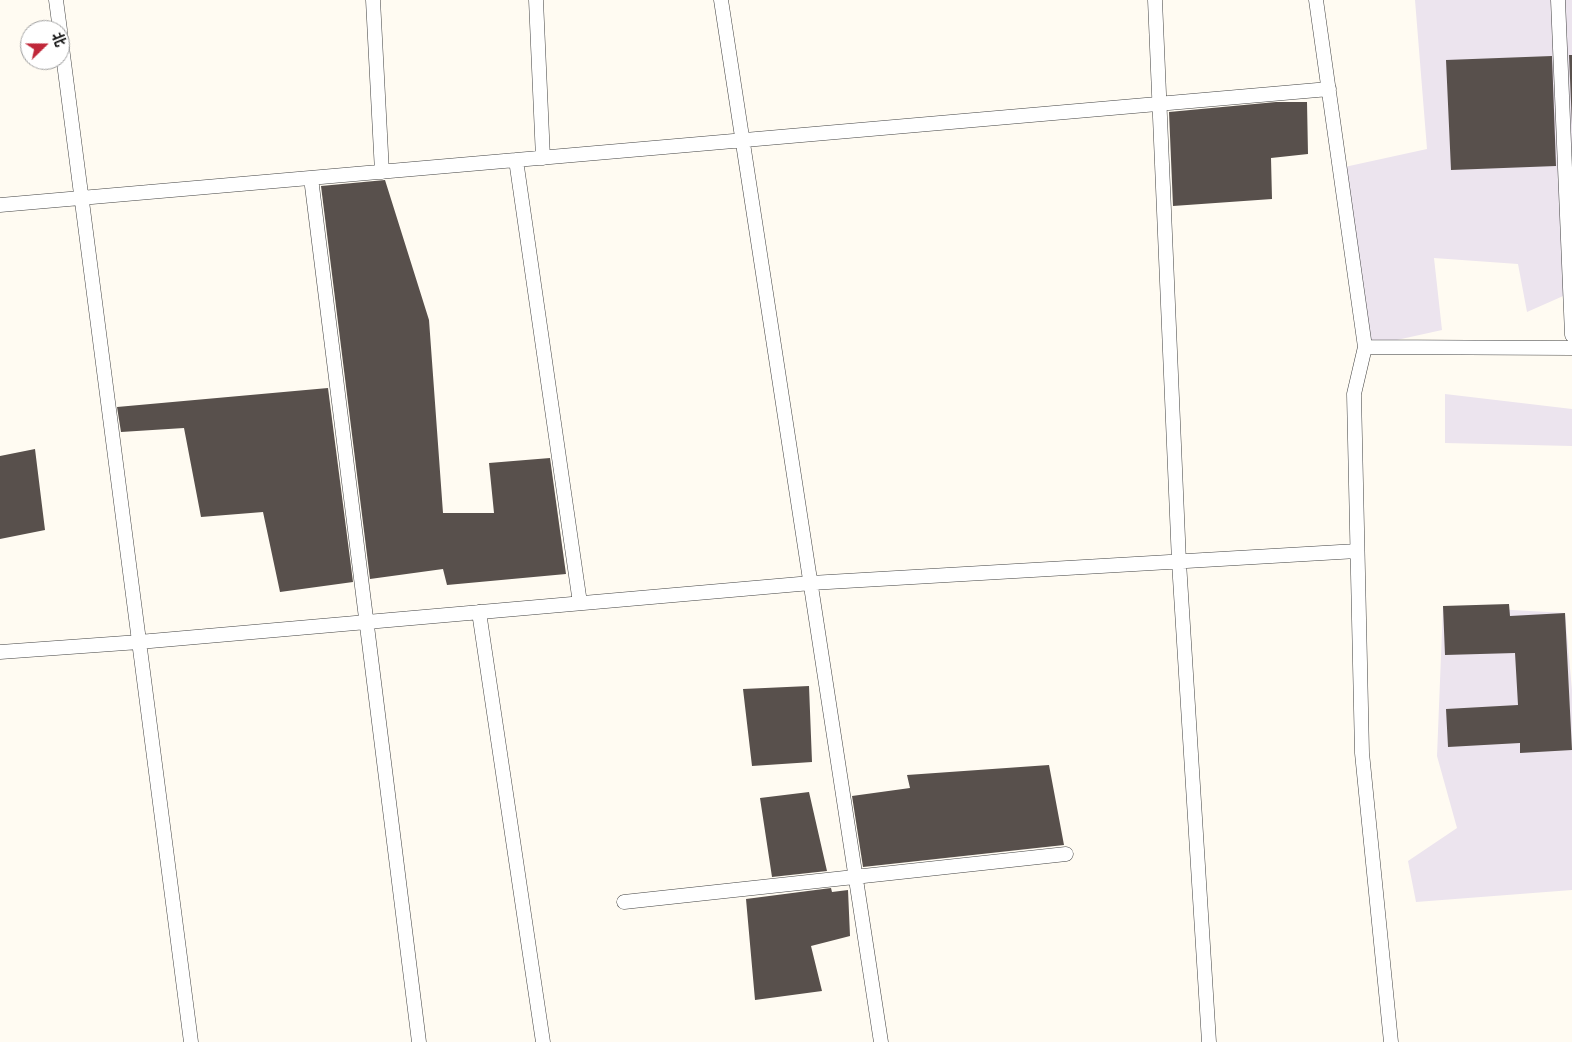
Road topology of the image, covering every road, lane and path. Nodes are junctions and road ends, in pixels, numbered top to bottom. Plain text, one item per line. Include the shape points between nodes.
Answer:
1 (56, 0) edge
2 (374, 0) edge
3 (536, 0) edge
4 (721, 0) edge
5 (1155, 0) edge
6 (1316, 0) edge
7 (1558, 0) edge
8 (59, 20) edge
9 (65, 70) edge
10 (1329, 89) junction
11 (1160, 104) junction
12 (741, 140) junction
13 (543, 158) junction
14 (516, 160) junction
15 (382, 172) junction
16 (311, 178) junction
17 (81, 198) junction
18 (0, 206) edge
19 (1572, 335) edge
20 (1365, 347) junction
21 (1572, 348) edge
22 (1357, 551) junction
23 (1179, 562) junction
24 (811, 583) junction
25 (580, 603) junction
26 (480, 612) junction
27 (366, 622) junction
28 (139, 642) junction
29 (0, 652) edge
30 (1066, 854) dead end
31 (855, 877) junction
32 (624, 902) dead end
33 (191, 1042) edge
34 (419, 1042) edge
35 (543, 1042) edge
36 (881, 1042) edge
37 (1209, 1042) edge
38 (1391, 1042) edge

1 - 8 street
2 - 15 street
3 - 13 street
4 - 12 street
5 - 11 street
6 - 10 street
7 - 19 street
9 - 17 street
10 - 11 street
10 - 20 street
11 - 12 street
11 - 23 street
12 - 13 street
12 - 24 street
13 - 14 street
14 - 15 street
14 - 25 street
15 - 16 street
16 - 17 street
16 - 27 street
17 - 18 street
17 - 28 street
20 - 21 street
20 - 22 street via 1354,394
22 - 23 street
22 - 38 street via 1362,753
23 - 24 street
23 - 37 street
24 - 25 street
24 - 31 street
25 - 26 street
26 - 27 street
26 - 35 street
27 - 28 street
27 - 34 street
28 - 29 street
28 - 33 street
30 - 31 street
31 - 32 street
31 - 36 street

